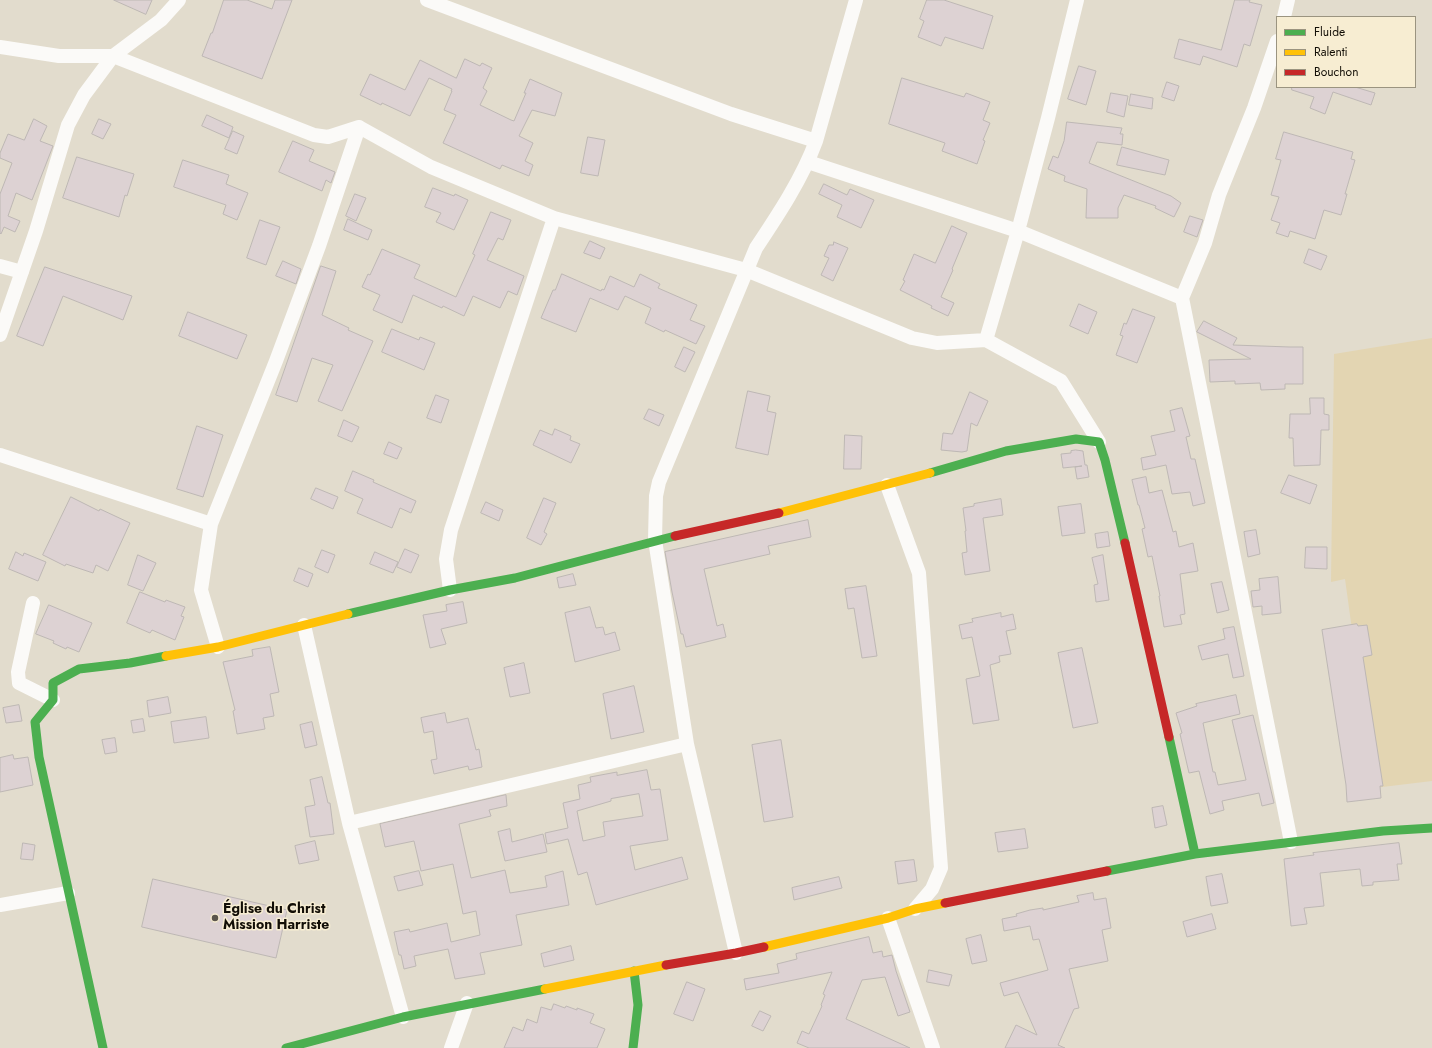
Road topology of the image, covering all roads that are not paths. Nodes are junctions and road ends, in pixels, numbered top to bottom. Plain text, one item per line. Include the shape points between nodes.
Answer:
1 (179, 0) edge
2 (427, 0) edge
3 (856, 0) edge
4 (1077, 0) edge
5 (1288, 0) edge
6 (1284, 16) edge
7 (1276, 44) edge
8 (0, 47) edge
9 (114, 56) junction
10 (359, 127) junction
11 (816, 141) junction
12 (808, 162) junction
13 (554, 218) junction
14 (1018, 231) junction
15 (0, 266) edge
16 (746, 270) junction
17 (22, 272) junction
18 (1182, 298) junction
19 (0, 335) edge
20 (986, 340) junction
21 (1099, 442) junction
22 (0, 455) edge
23 (887, 486) junction
24 (211, 524) junction
25 (655, 540) junction
26 (450, 590) junction
27 (33, 603) dead end
28 (304, 625) junction
29 (218, 647) junction
30 (53, 700) junction
31 (687, 744) junction
32 (349, 823) junction
33 (1432, 828) edge
34 (1291, 842) junction
35 (1195, 854) junction
36 (68, 893) junction
37 (0, 905) edge
38 (915, 909) junction
39 (888, 918) junction
40 (736, 953) junction
41 (634, 971) junction
42 (467, 1003) junction
43 (403, 1017) junction
44 (291, 1047) edge
45 (637, 1047) edge
46 (103, 1048) edge
47 (451, 1048) edge
48 (933, 1048) edge

1 - 9 street via 161,20
2 - 11 street via 731,114
3 - 11 street
4 - 14 street
5 - 6 street
7 - 18 street via 1254,108 1219,195 1205,243
8 - 9 street via 59,56
9 - 10 street via 314,135 328,137
9 - 17 street via 84,95 68,125
10 - 13 street via 432,167
10 - 24 street via 320,246
11 - 12 street
12 - 14 street
12 - 16 street via 756,248
13 - 16 street
13 - 26 street via 451,530 446,559
14 - 18 street
14 - 20 street
15 - 17 street
16 - 20 street via 912,338 937,343
16 - 25 street via 659,482 656,496
17 - 19 street
18 - 34 street
20 - 21 street via 1061,381
21 - 23 street via 1076,439 1006,451
21 - 35 street via 1163,706
22 - 24 street
23 - 25 street
23 - 38 street via 919,573 941,868 932,889
24 - 29 street via 201,590
25 - 26 street via 515,578
25 - 31 street
26 - 28 street
27 - 30 street via 18,672 19,683
28 - 29 street
28 - 32 street
29 - 30 street via 80,669 52,683
30 - 36 street via 35,722 39,757
31 - 32 street
31 - 40 street
32 - 43 street
33 - 34 street
34 - 35 street
35 - 38 street
36 - 37 street
36 - 46 street
38 - 39 street
39 - 40 street
39 - 48 street
40 - 41 street
41 - 42 street
41 - 45 street via 638,1005
42 - 43 street
42 - 47 street
43 - 44 street

